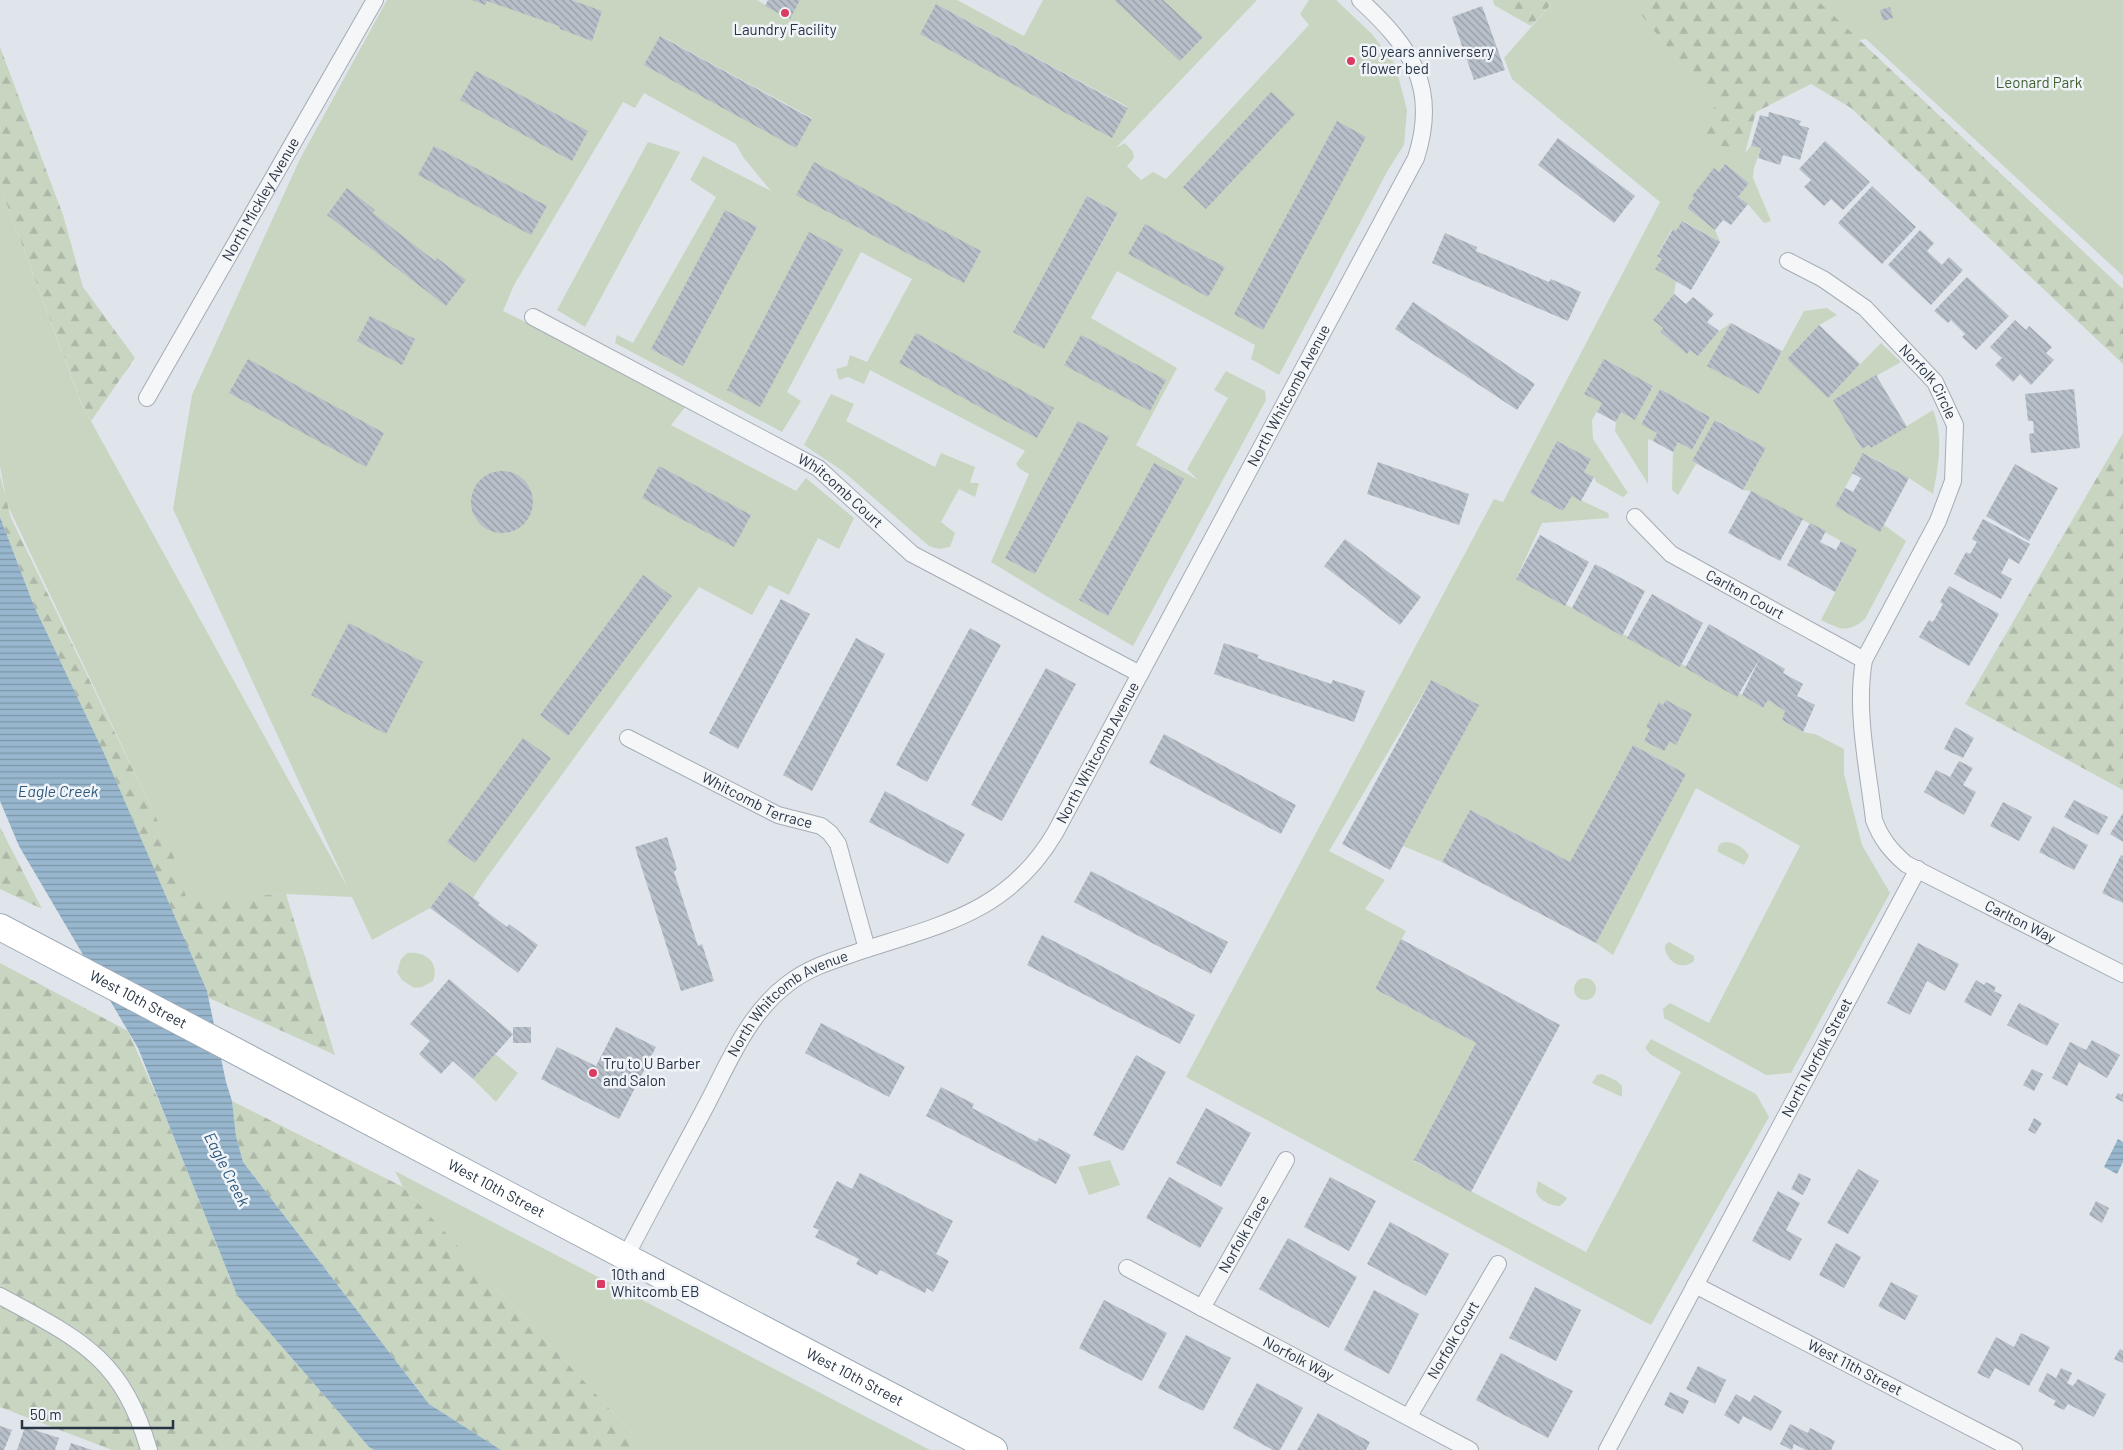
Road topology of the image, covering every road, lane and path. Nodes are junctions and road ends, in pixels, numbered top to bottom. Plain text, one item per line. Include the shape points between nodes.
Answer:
1 (374, 0) edge
2 (1360, 0) edge
3 (1788, 261) dead end
4 (533, 317) dead end
5 (147, 398) dead end
6 (1635, 516) dead end
7 (1864, 660) junction
8 (1140, 674) junction
9 (628, 738) dead end
10 (1918, 869) junction
11 (0, 927) edge
12 (867, 949) junction
13 (2123, 974) edge
14 (1286, 1160) dead end
15 (626, 1258) junction
16 (1498, 1264) dead end
17 (1127, 1268) dead end
18 (1695, 1285) junction
19 (0, 1296) edge
20 (1202, 1308) junction
21 (1409, 1416) junction
22 (150, 1450) edge
23 (994, 1450) edge
24 (1470, 1450) edge
25 (1607, 1450) edge
26 (2014, 1450) edge

1 - 5 street, North Mickley Avenue
2 - 8 street, North Whitcomb Avenue via 1390,28 1411,58 1423,106 1421,140 1416,158
3 - 7 street, Norfolk Circle via 1823,279 1865,308 1935,382 1954,425 1953,481 1938,521
4 - 8 street, Whitcomb Court via 818,468 912,554
6 - 7 street, Carlton Court via 1671,554
7 - 10 street via 1861,708 1874,820 1890,850 1906,864
8 - 12 street, North Whitcomb Avenue via 1055,833 1028,871 999,897 975,911
9 - 12 street, Whitcomb Terrace via 778,815 821,826 830,833 838,844
10 - 13 street, Carlton Way
10 - 18 street, North Norfolk Street
11 - 15 main road, West 10th Street
12 - 15 street, North Whitcomb Avenue via 804,972 773,996 760,1012 738,1046
14 - 20 street, Norfolk Place
15 - 23 main road, West 10th Street
16 - 21 street, Norfolk Court
17 - 20 street, Norfolk Way
18 - 25 street, North Norfolk Street
18 - 26 street, West 11th Street
19 - 22 street via 67,1332 103,1361 134,1407
20 - 21 street, Norfolk Way
21 - 24 street, Norfolk Way

